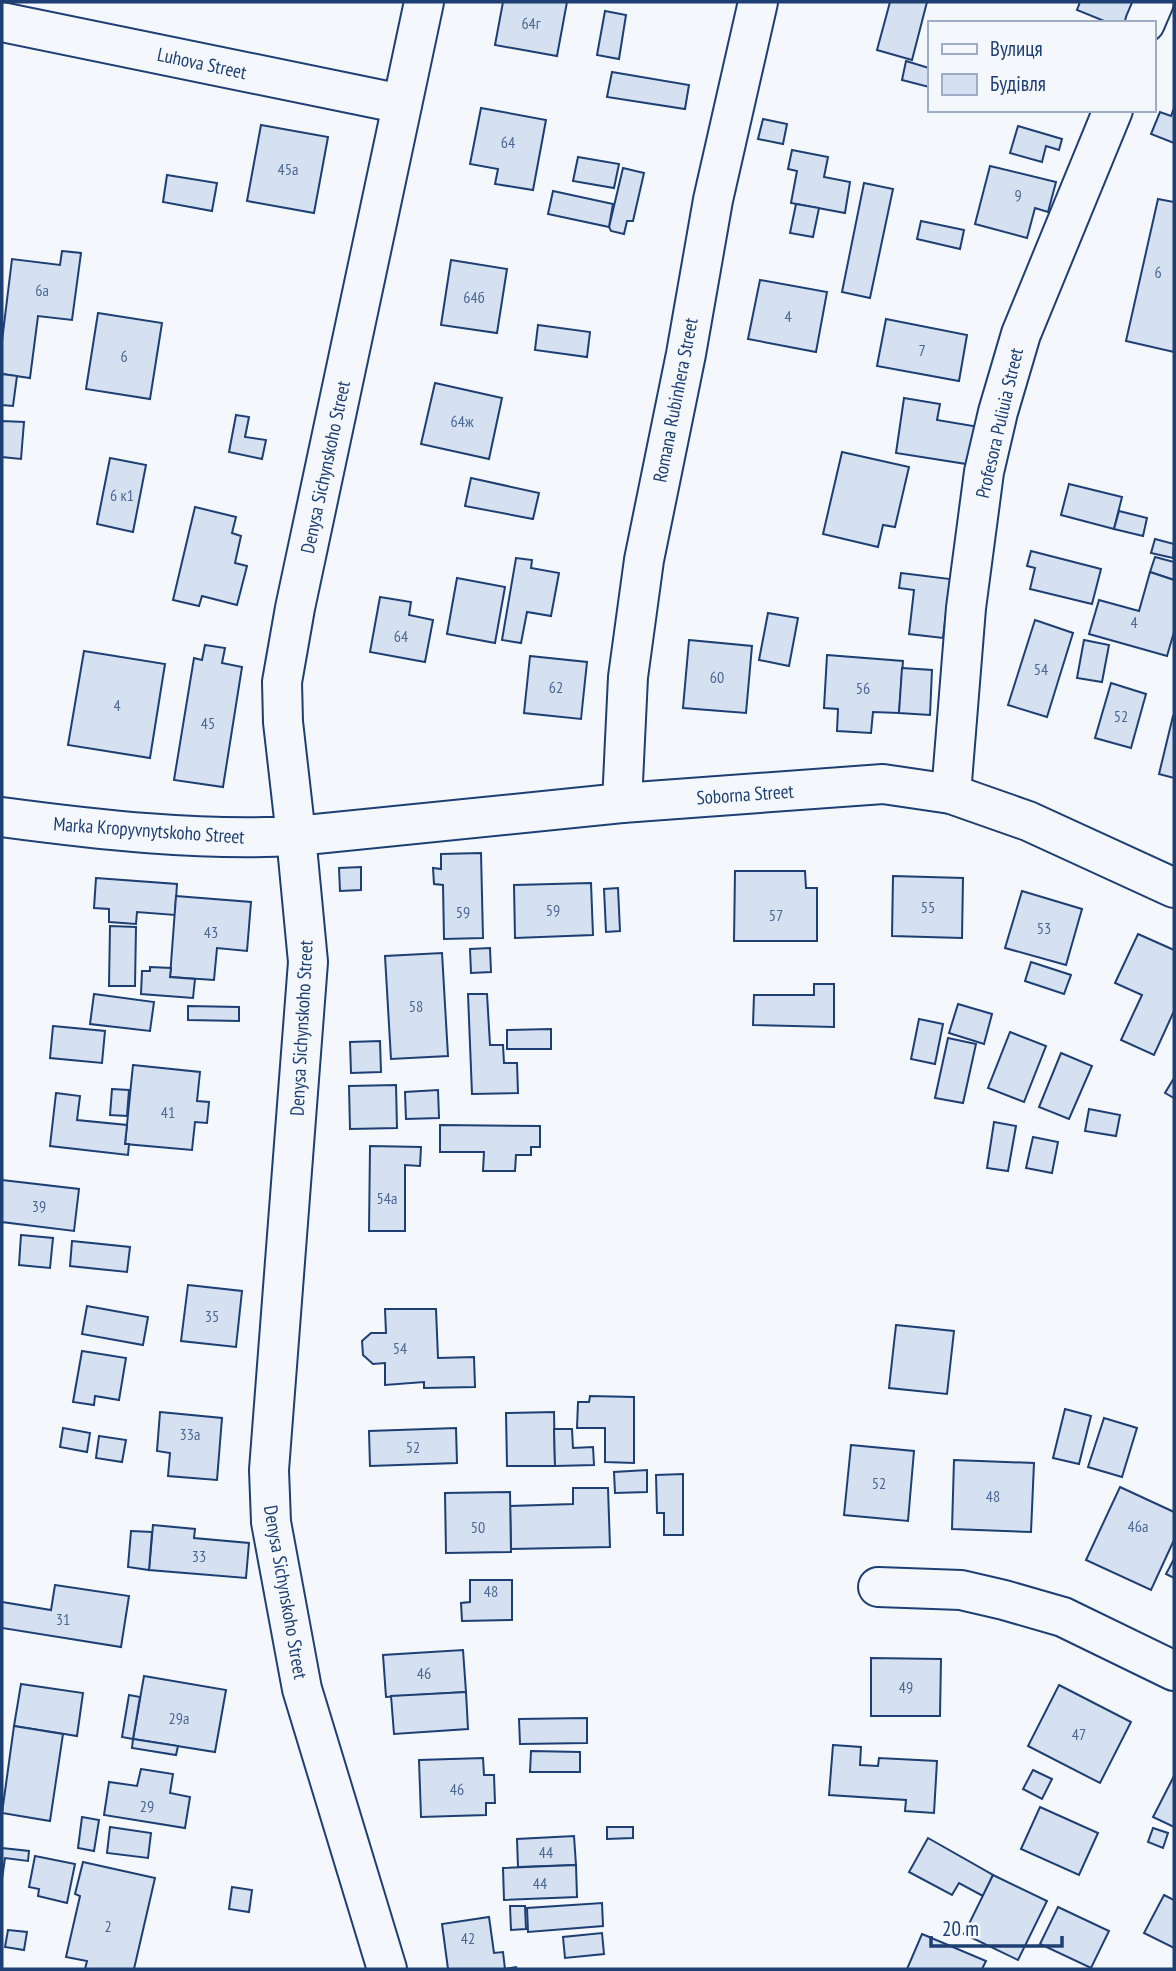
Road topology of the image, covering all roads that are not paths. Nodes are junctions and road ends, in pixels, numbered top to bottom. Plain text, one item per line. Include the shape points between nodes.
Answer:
1 (424, 2) edge
2 (758, 2) edge
3 (1154, 2) edge
4 (1146, 21) edge
5 (2, 22) edge
6 (402, 104) junction
7 (1112, 112) edge
8 (951, 794) junction
9 (622, 803) junction
10 (2, 817) edge
11 (296, 836) junction
12 (1174, 888) edge
13 (878, 1587) dead end
14 (1174, 1671) edge
15 (387, 1969) edge

1 - 6 street, Denysa Sichynskoho Street
2 - 9 street, Romana Rubinhera Street via 713,200 643,560 628,677
3 - 4 street
5 - 6 street, Luhova Street
6 - 11 street, Denysa Sichynskoho Street via 282,682
7 - 8 street, Profesora Puliuia Street via 1021,334 998,412 984,472 966,608
8 - 9 street, Soborna Street via 883,784
8 - 12 street, Soborna Street via 1028,821
9 - 11 street, Soborna Street
10 - 11 street, Marka Kropyvnytskoho Street via 150,834 242,839
11 - 15 street, Denysa Sichynskoho Street via 308,962 270,1470 271,1522 302,1689
13 - 14 street via 961,1590 1004,1600 1063,1617

